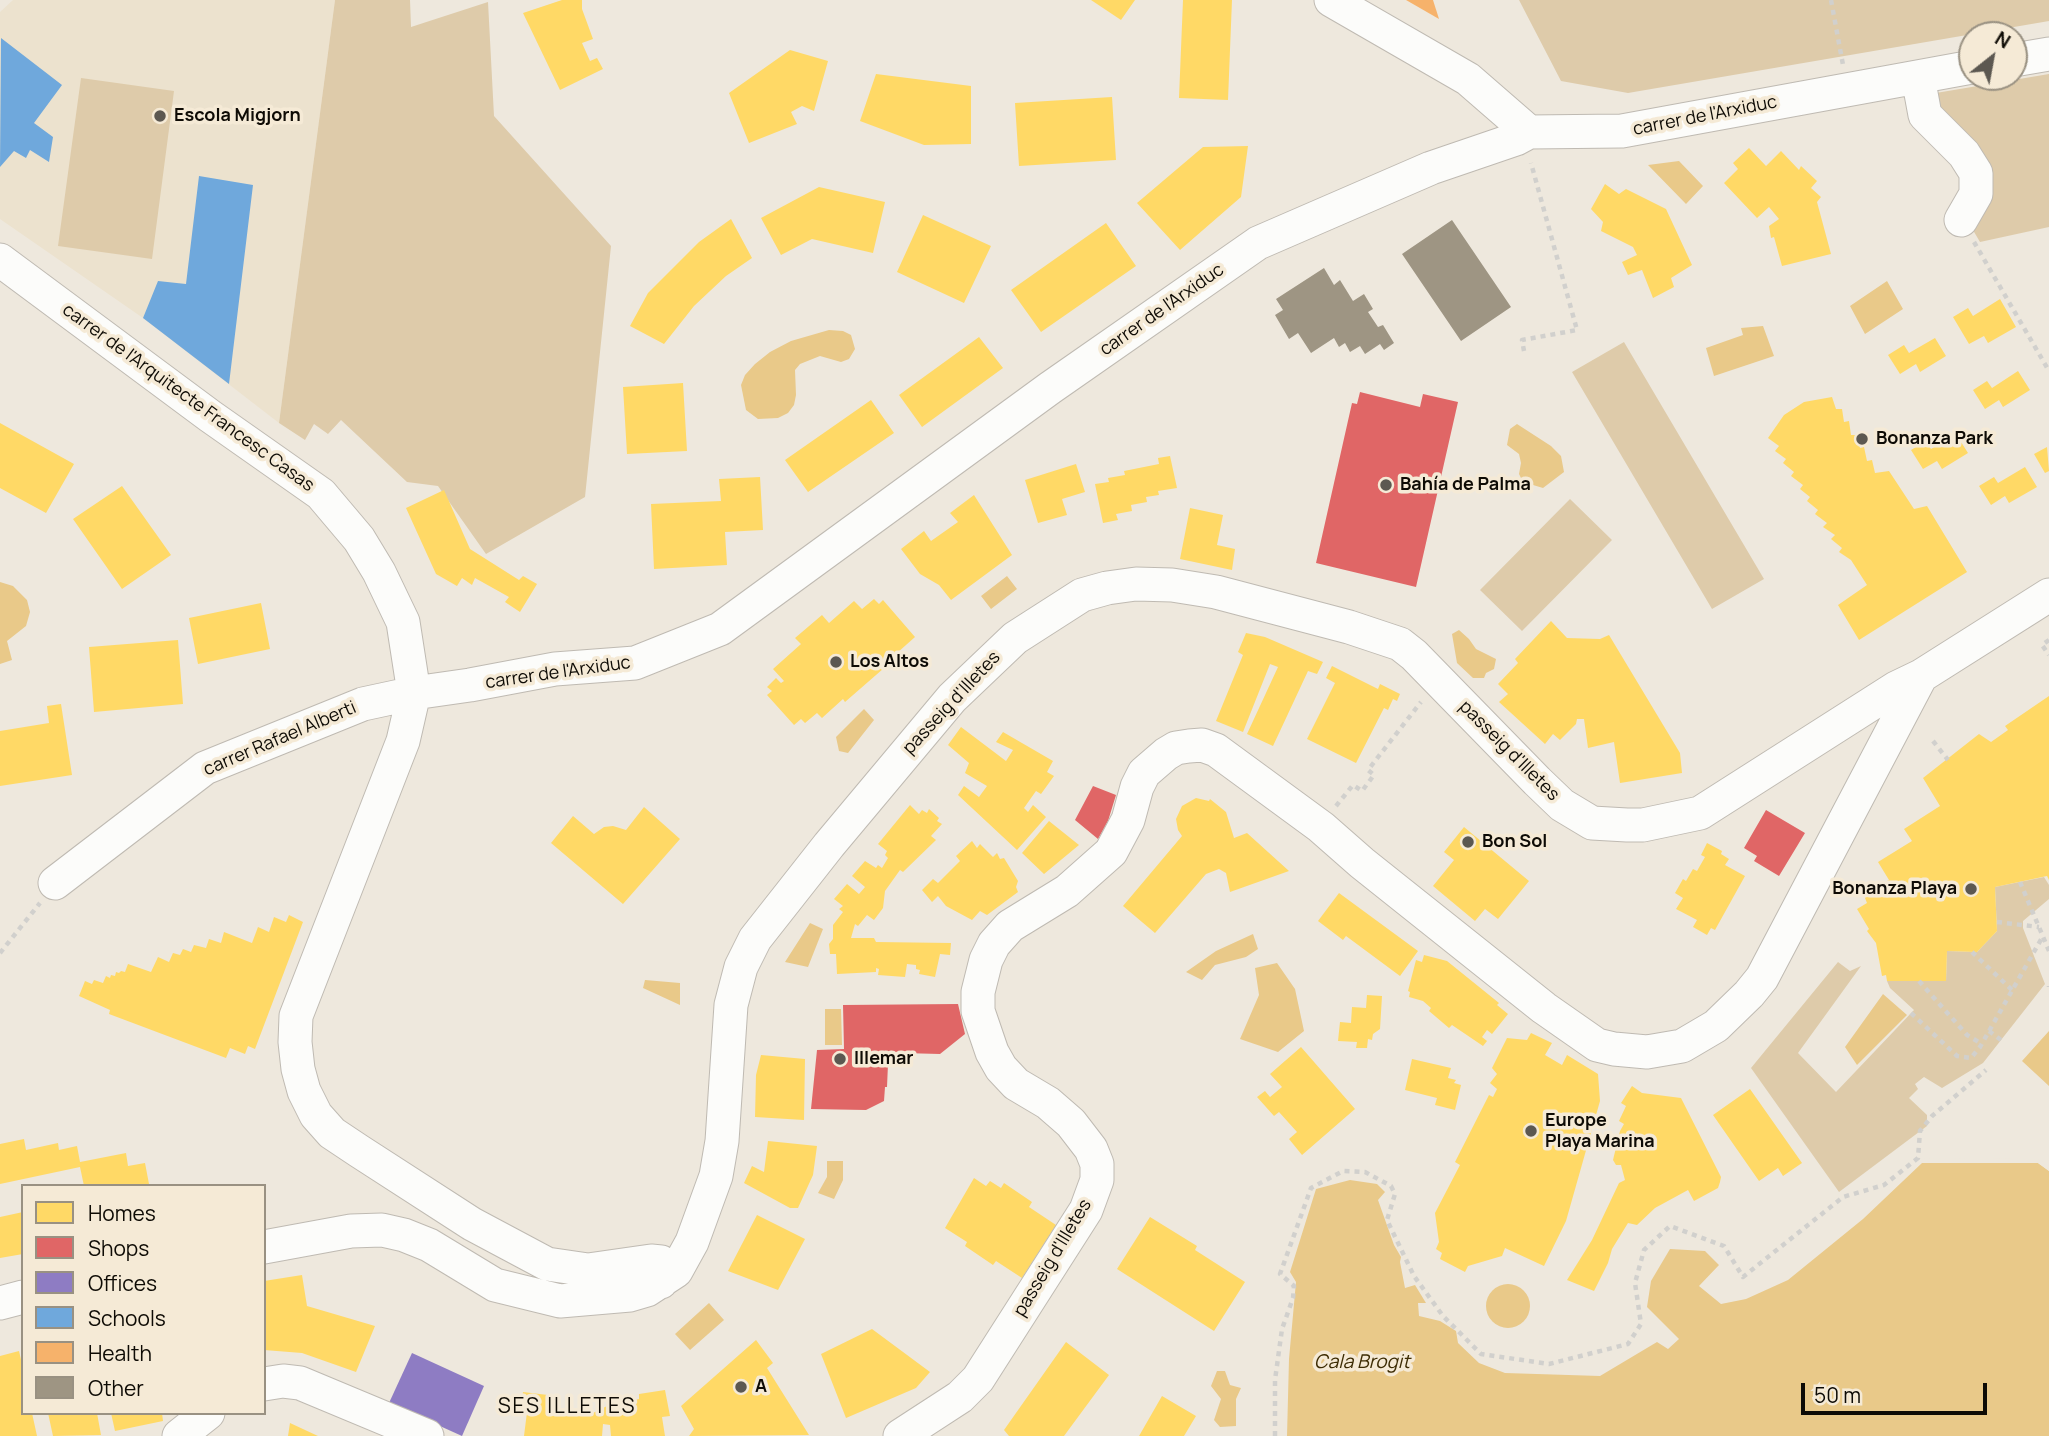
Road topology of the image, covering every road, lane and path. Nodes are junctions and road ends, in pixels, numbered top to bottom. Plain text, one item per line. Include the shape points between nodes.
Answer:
1 (1331, 0) edge
2 (1831, 0) edge
3 (2049, 54) edge
4 (2028, 58) edge
5 (1958, 70) edge
6 (1844, 72) dead end
7 (1918, 77) junction
8 (1523, 135) junction
9 (1961, 220) joint
10 (0, 260) edge
11 (1524, 351) dead end
12 (2049, 371) edge
13 (2049, 595) edge
14 (2049, 640) edge
15 (2049, 655) edge
16 (1922, 676) junction
17 (1438, 680) junction
18 (414, 693) junction
19 (1852, 717) junction
20 (1933, 741) dead end
21 (1884, 743) junction
22 (1948, 760) dead end
23 (1321, 827) junction
24 (2020, 882) dead end
25 (55, 883) joint
26 (1997, 922) dead end
27 (2039, 927) junction
28 (2043, 936) junction
29 (2049, 951) edge
30 (1972, 952) dead end
31 (0, 953) edge
32 (1919, 981) dead end
33 (2012, 990) junction
34 (1911, 1013) dead end
35 (1989, 1031) junction
36 (2001, 1040) dead end
37 (1982, 1044) junction
38 (1986, 1070) dead end
39 (704, 1204) junction
40 (266, 1247) edge
41 (632, 1263) junction
42 (661, 1282) junction
43 (21, 1298) edge
44 (0, 1303) edge
45 (266, 1384) edge
46 (205, 1415) edge
47 (179, 1436) edge
48 (427, 1436) edge
49 (900, 1436) edge
50 (1275, 1436) edge

1 - 8 street via 1468,79
2 - 6 path
3 - 4 street
5 - 7 street, carrer de l'Arxiduc
7 - 8 street, carrer de l'Arxiduc via 1622,131
7 - 9 street via 1925,115 1964,154 1976,173 1976,194
8 - 11 path via 1577,330 1522,340
8 - 18 street, carrer de l'Arxiduc via 1431,168 1258,243 1049,388 720,629 635,663 555,669
9 - 12 path
10 - 18 street, carrer de l'Arquitecte Francesc Casas via 321,494 379,572 402,622
13 - 16 street, passeig d'Illetes
14 - 15 path via 2042,645
16 - 19 street, passeig d'Illetes
16 - 21 street, passeig d'Illetes
17 - 19 street, passeig d'Illetes via 1536,781 1592,823 1643,825 1700,813
17 - 23 path via 1368,770 1374,775 1362,792 1353,785
17 - 39 street, passeig d'Illetes via 1414,655 1385,638 1216,592 1172,585 1107,588 1082,595 1015,638 952,698 755,939 741,967 732,1005 722,1141 716,1176
18 - 25 street, carrer Rafael Alberti via 363,704 205,768
18 - 41 street, carrer de l'Arquitecte Francesc Casas via 403,741 296,1016 295,1050 304,1091 332,1133 522,1252 547,1264 588,1270
19 - 21 street via 1873,718
20 - 22 path
21 - 23 street, passeig d'Illetes via 1762,978 1716,1027 1682,1046 1647,1052 1597,1045 1544,1008
23 - 49 street, passeig d'Illetes via 1216,750 1202,745 1177,748 1144,773 1111,852 1067,891 1010,926 994,944 978,992 978,1011 992,1052 1016,1084 1072,1123 1091,1149 1097,1180 1086,1210 978,1379 960,1397
24 - 27 path
25 - 31 path
26 - 27 path
27 - 28 path
28 - 29 path
28 - 33 path
30 - 33 path
32 - 37 path via 1966,1035
33 - 35 path
34 - 37 path via 1957,1056 1970,1058
35 - 36 path
35 - 37 path
38 - 50 path via 1920,1131 1918,1158 1884,1185 1843,1197 1743,1277 1724,1246 1670,1226 1644,1250 1634,1283 1642,1324 1628,1344 1549,1364 1481,1354 1414,1276 1387,1220 1395,1194 1391,1185 1365,1172 1343,1171 1311,1188 1280,1274 1294,1286 1275,1380
39 - 41 street, carrer de l'Arquitecte Francesc Casas via 675,1238
39 - 42 street, passeig d'Illetes via 676,1272
40 - 42 street, passeig d'Illetes via 382,1230 429,1245 495,1285 560,1300 630,1295
41 - 42 street, carrer de l'Arquitecte Francesc Casas via 661,1262 667,1268
43 - 44 street
45 - 48 street via 300,1383
46 - 47 street

